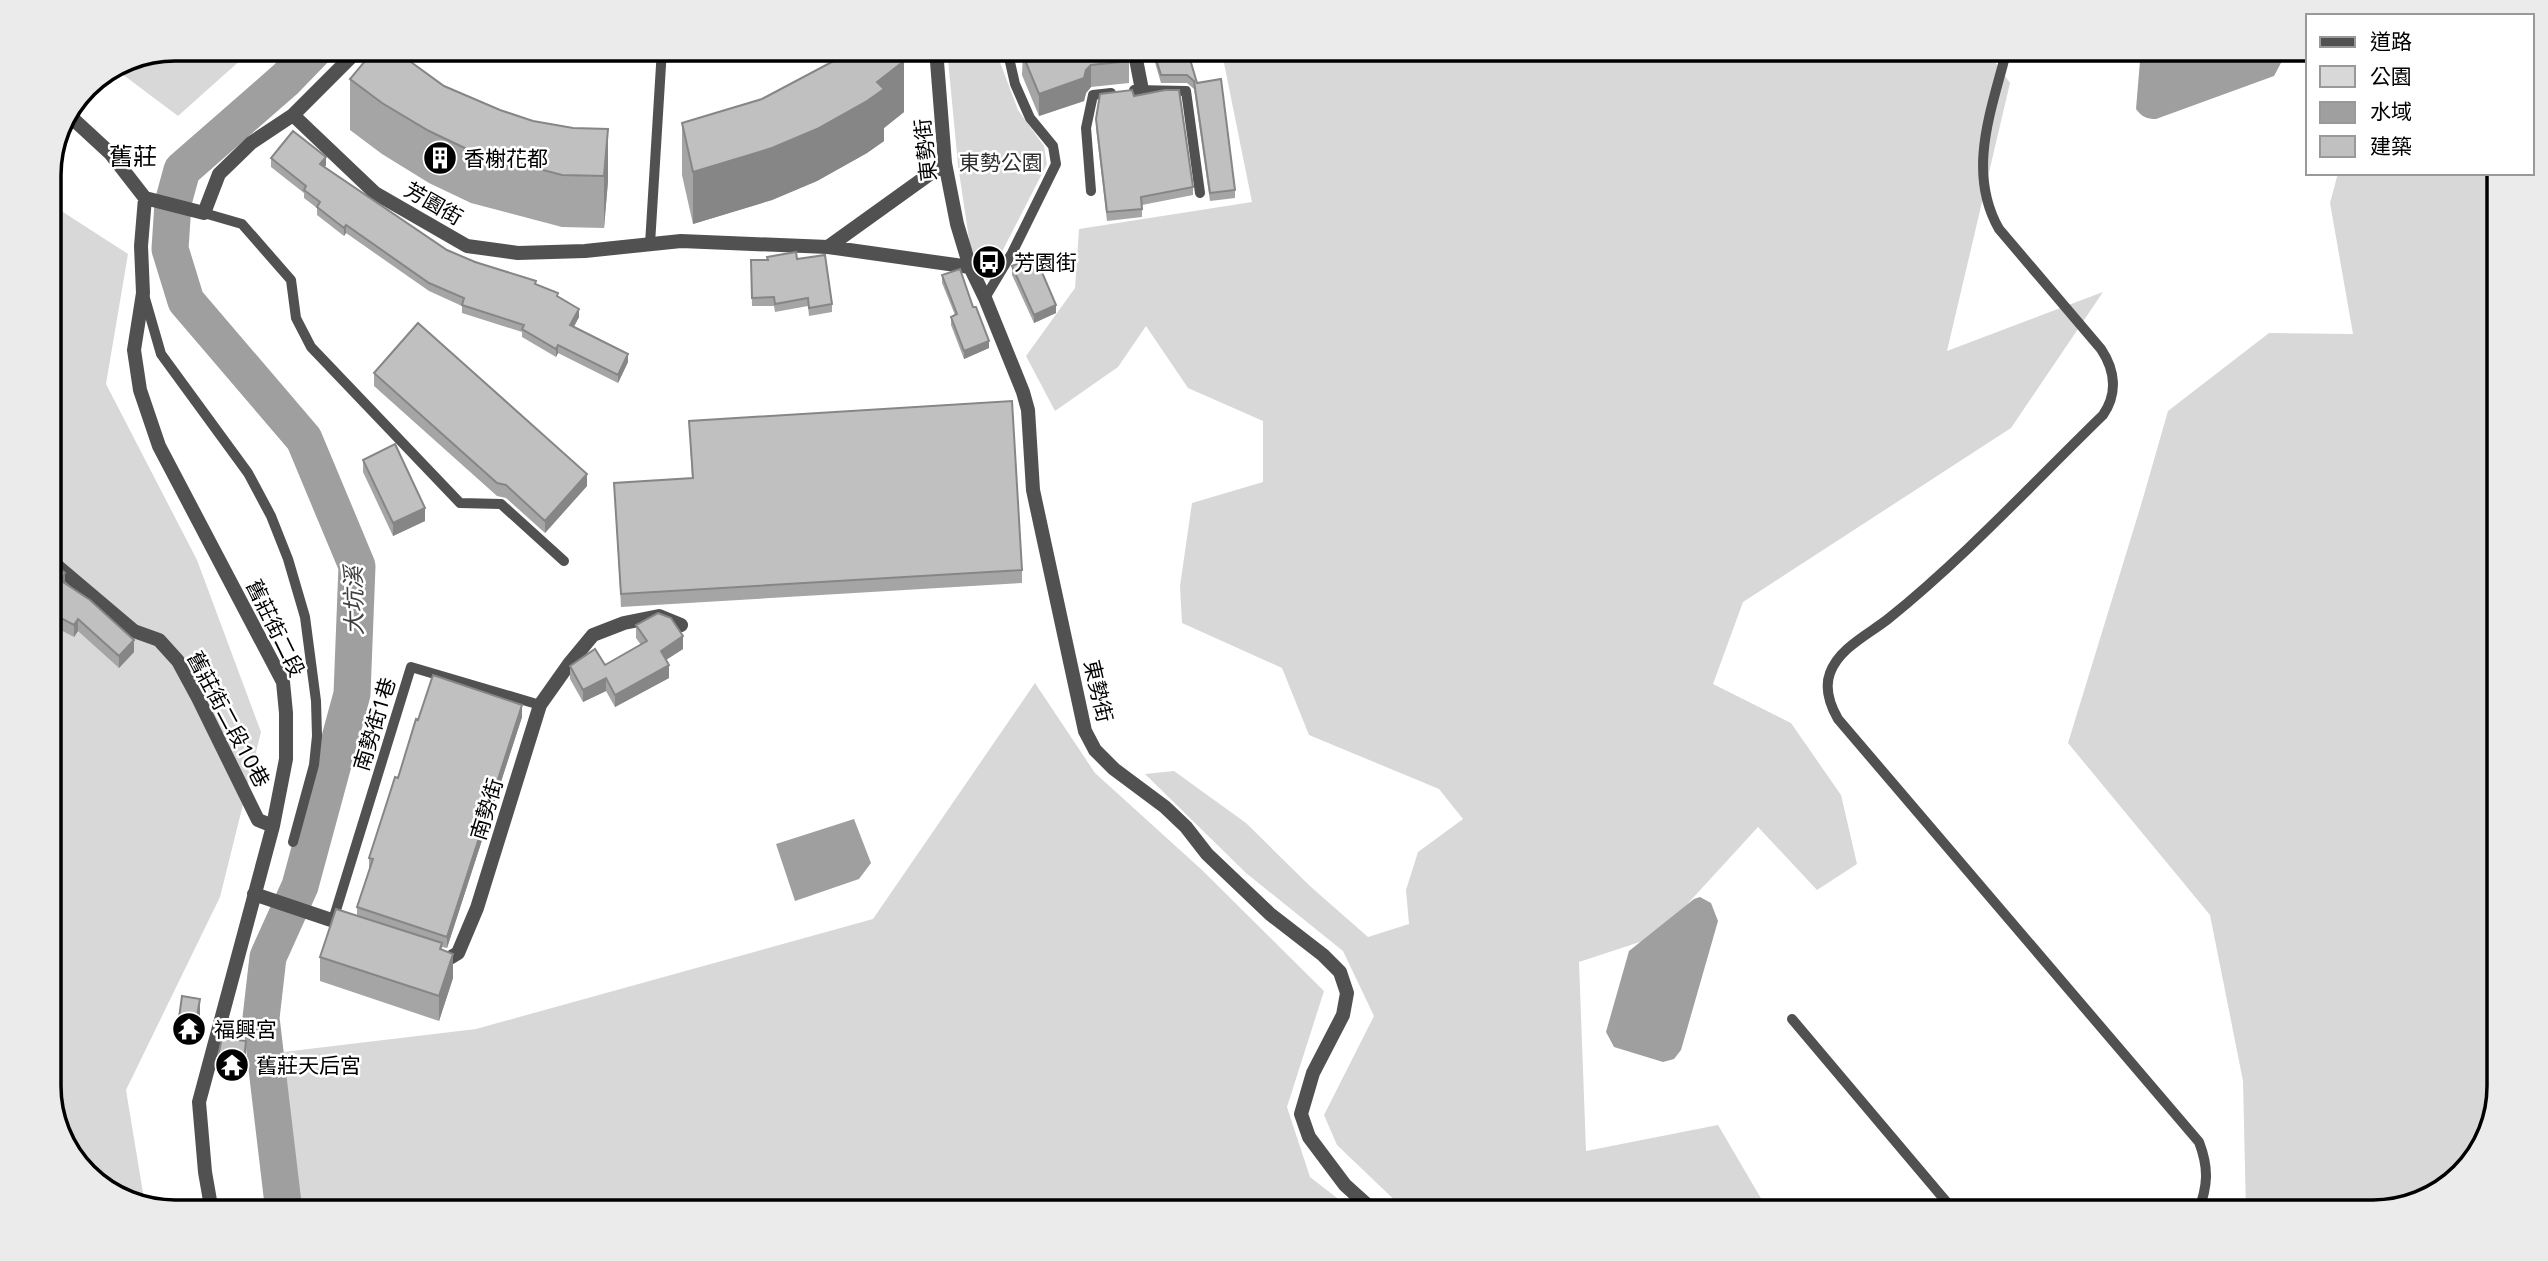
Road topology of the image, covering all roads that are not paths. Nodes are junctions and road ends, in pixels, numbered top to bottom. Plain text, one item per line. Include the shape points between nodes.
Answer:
1 (347, 61) edge
2 (661, 61) edge
3 (937, 61) edge
4 (1010, 61) edge
5 (1136, 61) edge
6 (2004, 61) edge
7 (1142, 90) junction
8 (293, 115) junction
9 (75, 121) edge
10 (945, 163) junction
11 (1091, 191) dead end
12 (1200, 193) dead end
13 (151, 199) junction
14 (201, 212) junction
15 (650, 244) junction
16 (828, 247) junction
17 (970, 267) junction
18 (144, 293) junction
19 (985, 298) junction
20 (564, 561) dead end
21 (61, 569) edge
22 (681, 625) dead end
23 (540, 705) junction
24 (273, 826) junction
25 (293, 842) dead end
26 (254, 894) junction
27 (333, 920) junction
28 (358, 929) edge
29 (422, 951) edge
30 (1792, 1019) dead end
31 (210, 1200) edge
32 (1362, 1200) edge
33 (1945, 1200) edge
34 (2202, 1200) edge

1 - 8 street
2 - 15 lane
3 - 10 street, 東勢街
4 - 19 lane via 1030,118 1053,146 1056,164
5 - 7 street
6 - 34 lane via 1982,156 1989,211 1999,229 2106,355 2114,377 2111,404 1914,597 1839,658 1828,691 1838,719 2199,1142 2208,1179
7 - 11 lane via 1093,95 1086,128
7 - 12 lane via 1186,91
8 - 14 street via 251,143 219,174
8 - 15 street, 芳園街 via 375,193 467,246 518,253
9 - 13 street
10 - 16 street
10 - 17 street, 東勢街
13 - 14 street
13 - 18 street, 舊莊街二段 via 141,246
14 - 20 lane via 242,224 291,280 296,318 311,347 460,503 501,504
15 - 16 street, 芳園街 via 681,241
16 - 17 street, 芳園街
17 - 19 street, 東勢街
18 - 24 street, 舊莊街二段 via 134,350 140,390 159,446 283,681 286,759
18 - 25 lane via 161,354 248,473 271,516 304,617 317,736
19 - 32 street, 東勢街 via 1028,410 1033,491 1085,731 1095,750 1114,769 1166,807 1270,914 1340,972 1347,993 1343,1015 1313,1073 1301,1114 1309,1136
21 - 24 street, 舊莊街二段10巷 via 134,631 159,640 178,661 258,820
22 - 23 street, 南勢街 via 659,616 645,617 593,635
23 - 27 lane, 南勢街1巷 via 411,667
23 - 29 street, 南勢街 via 477,908 458,953 448,959
24 - 26 street, 舊莊街二段
26 - 27 street
26 - 31 street, 舊莊街二段 via 199,1102
27 - 28 street
30 - 33 lane

